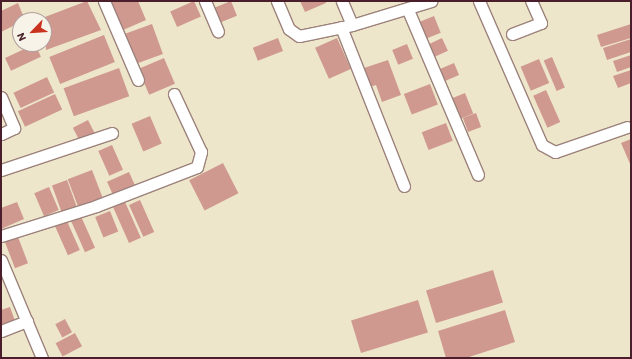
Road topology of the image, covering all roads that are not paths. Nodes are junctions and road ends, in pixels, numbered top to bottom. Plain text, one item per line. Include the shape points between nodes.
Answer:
1 (104, 1) edge
2 (205, 1) edge
3 (277, 1) edge
4 (342, 1) edge
5 (431, 1) edge
6 (479, 1) edge
7 (531, 1) edge
8 (408, 10) junction
9 (352, 25) junction
10 (341, 27) junction
11 (218, 31) dead end
12 (512, 34) dead end
13 (138, 80) dead end
14 (174, 94) dead end
15 (1, 97) edge
16 (627, 127) dead end
17 (112, 133) dead end
18 (1, 134) edge
19 (1, 170) edge
20 (478, 176) dead end
21 (404, 186) dead end
22 (1, 236) edge
23 (1, 260) edge
24 (27, 321) junction
25 (1, 331) edge
26 (42, 358) edge

1 - 13 street
2 - 11 street
3 - 10 street via 289,29 299,36
4 - 9 street
5 - 8 street
6 - 16 street via 542,145 555,152
7 - 12 street via 541,22
8 - 9 street
8 - 20 street
9 - 10 street
10 - 21 street
14 - 22 street via 201,152 197,167 96,206
15 - 18 street via 14,128
17 - 19 street
23 - 24 street
24 - 25 street
24 - 26 street

